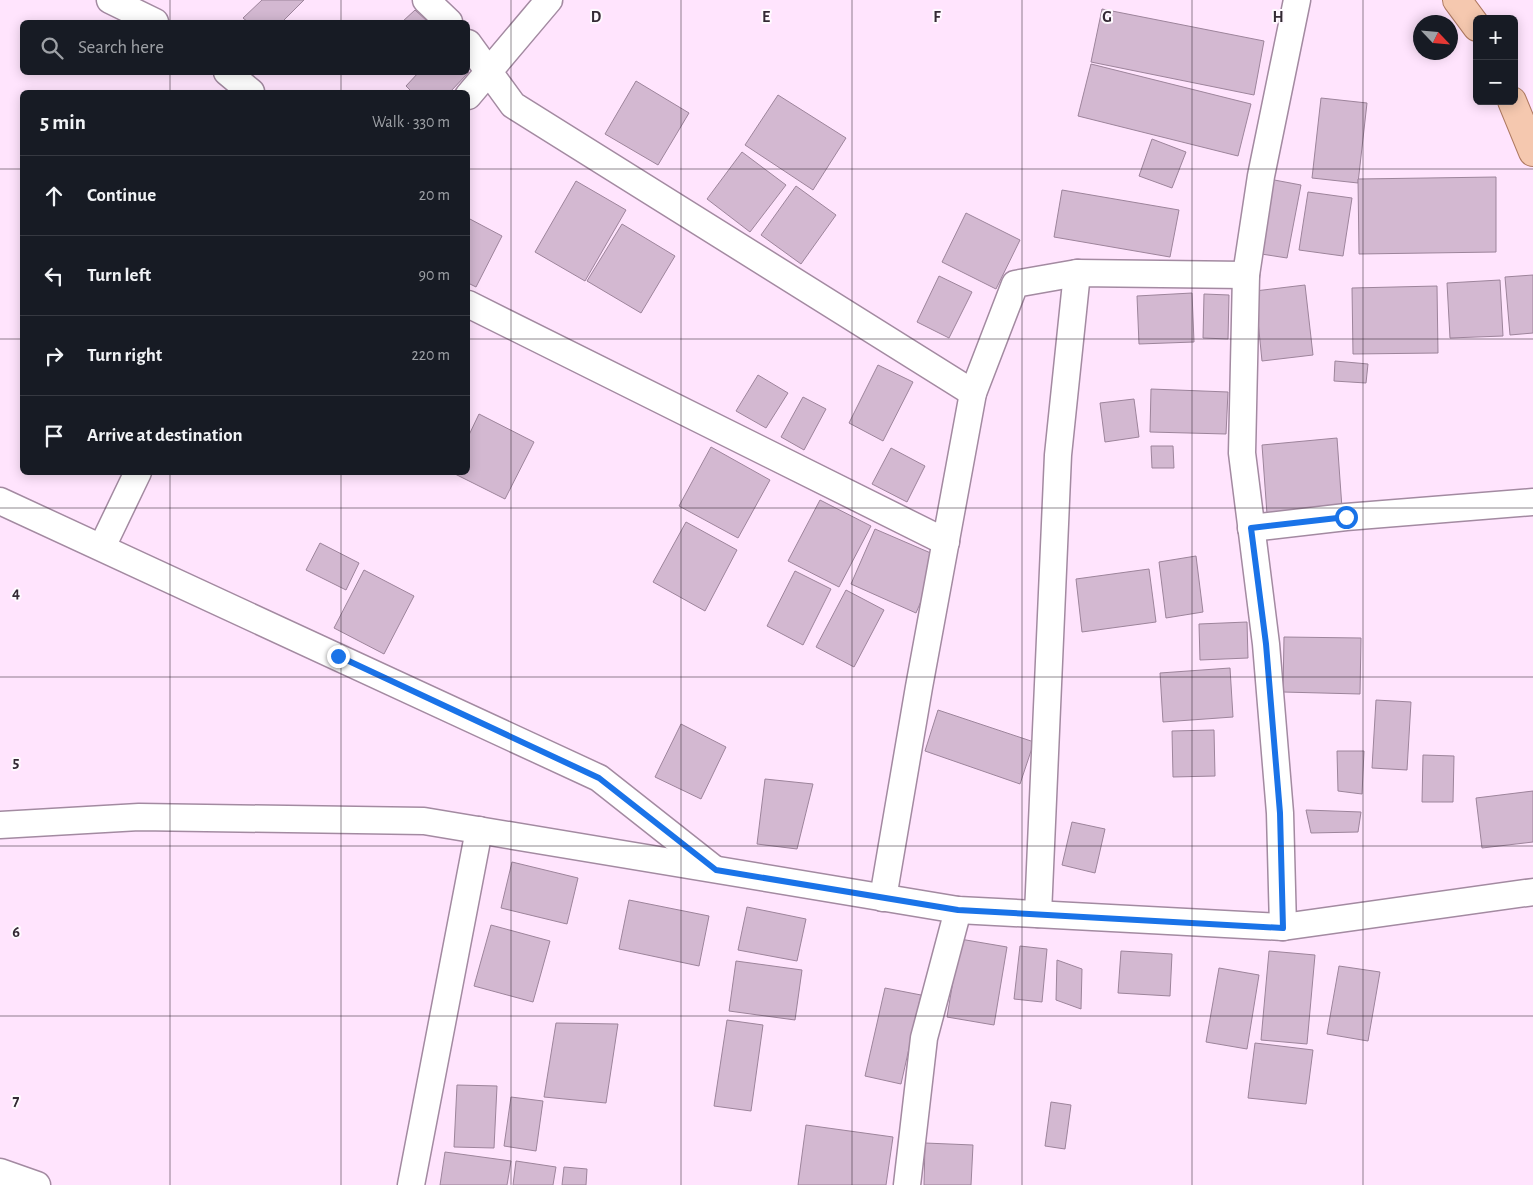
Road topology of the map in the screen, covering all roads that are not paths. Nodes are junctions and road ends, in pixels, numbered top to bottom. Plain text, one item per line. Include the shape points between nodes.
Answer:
1 (110, 0) edge
2 (426, 0) edge
3 (549, 0) edge
4 (1297, 0) edge
5 (1457, 0) edge
6 (151, 20) edge
7 (447, 20) edge
8 (1473, 22) edge
9 (470, 46) edge
10 (488, 73) junction
11 (231, 75) edge
12 (249, 90) edge
13 (470, 94) edge
14 (1514, 105) edge
15 (1533, 152) edge
16 (1077, 273) junction
17 (1246, 275) junction
18 (470, 305) edge
19 (973, 393) junction
20 (137, 475) edge
21 (0, 501) edge
22 (1533, 502) edge
23 (1251, 528) junction
24 (946, 542) junction
25 (102, 547) junction
26 (0, 825) edge
27 (479, 830) junction
28 (716, 870) junction
29 (1533, 892) edge
30 (883, 898) junction
31 (958, 910) junction
32 (1038, 914) junction
33 (1283, 928) junction
34 (0, 1172) edge
35 (36, 1185) edge
36 (412, 1185) edge
37 (906, 1185) edge

1 - 6 street
2 - 7 street
3 - 10 street
4 - 17 street via 1261,176
5 - 8 main road
9 - 10 street
10 - 13 street
10 - 19 street via 513,105
11 - 12 street
14 - 15 main road
16 - 17 street
16 - 19 street via 1015,284
16 - 32 street via 1058,455
17 - 23 street via 1242,453
18 - 24 street
19 - 24 street
20 - 25 street
21 - 25 street
22 - 23 street
23 - 33 street via 1266,644 1280,813
24 - 30 street
25 - 28 street via 599,778
26 - 27 street via 139,817 424,821
27 - 28 street
27 - 36 street
28 - 30 street
29 - 33 street
30 - 31 street
31 - 32 street
31 - 37 street via 924,1038
32 - 33 street
34 - 35 street

